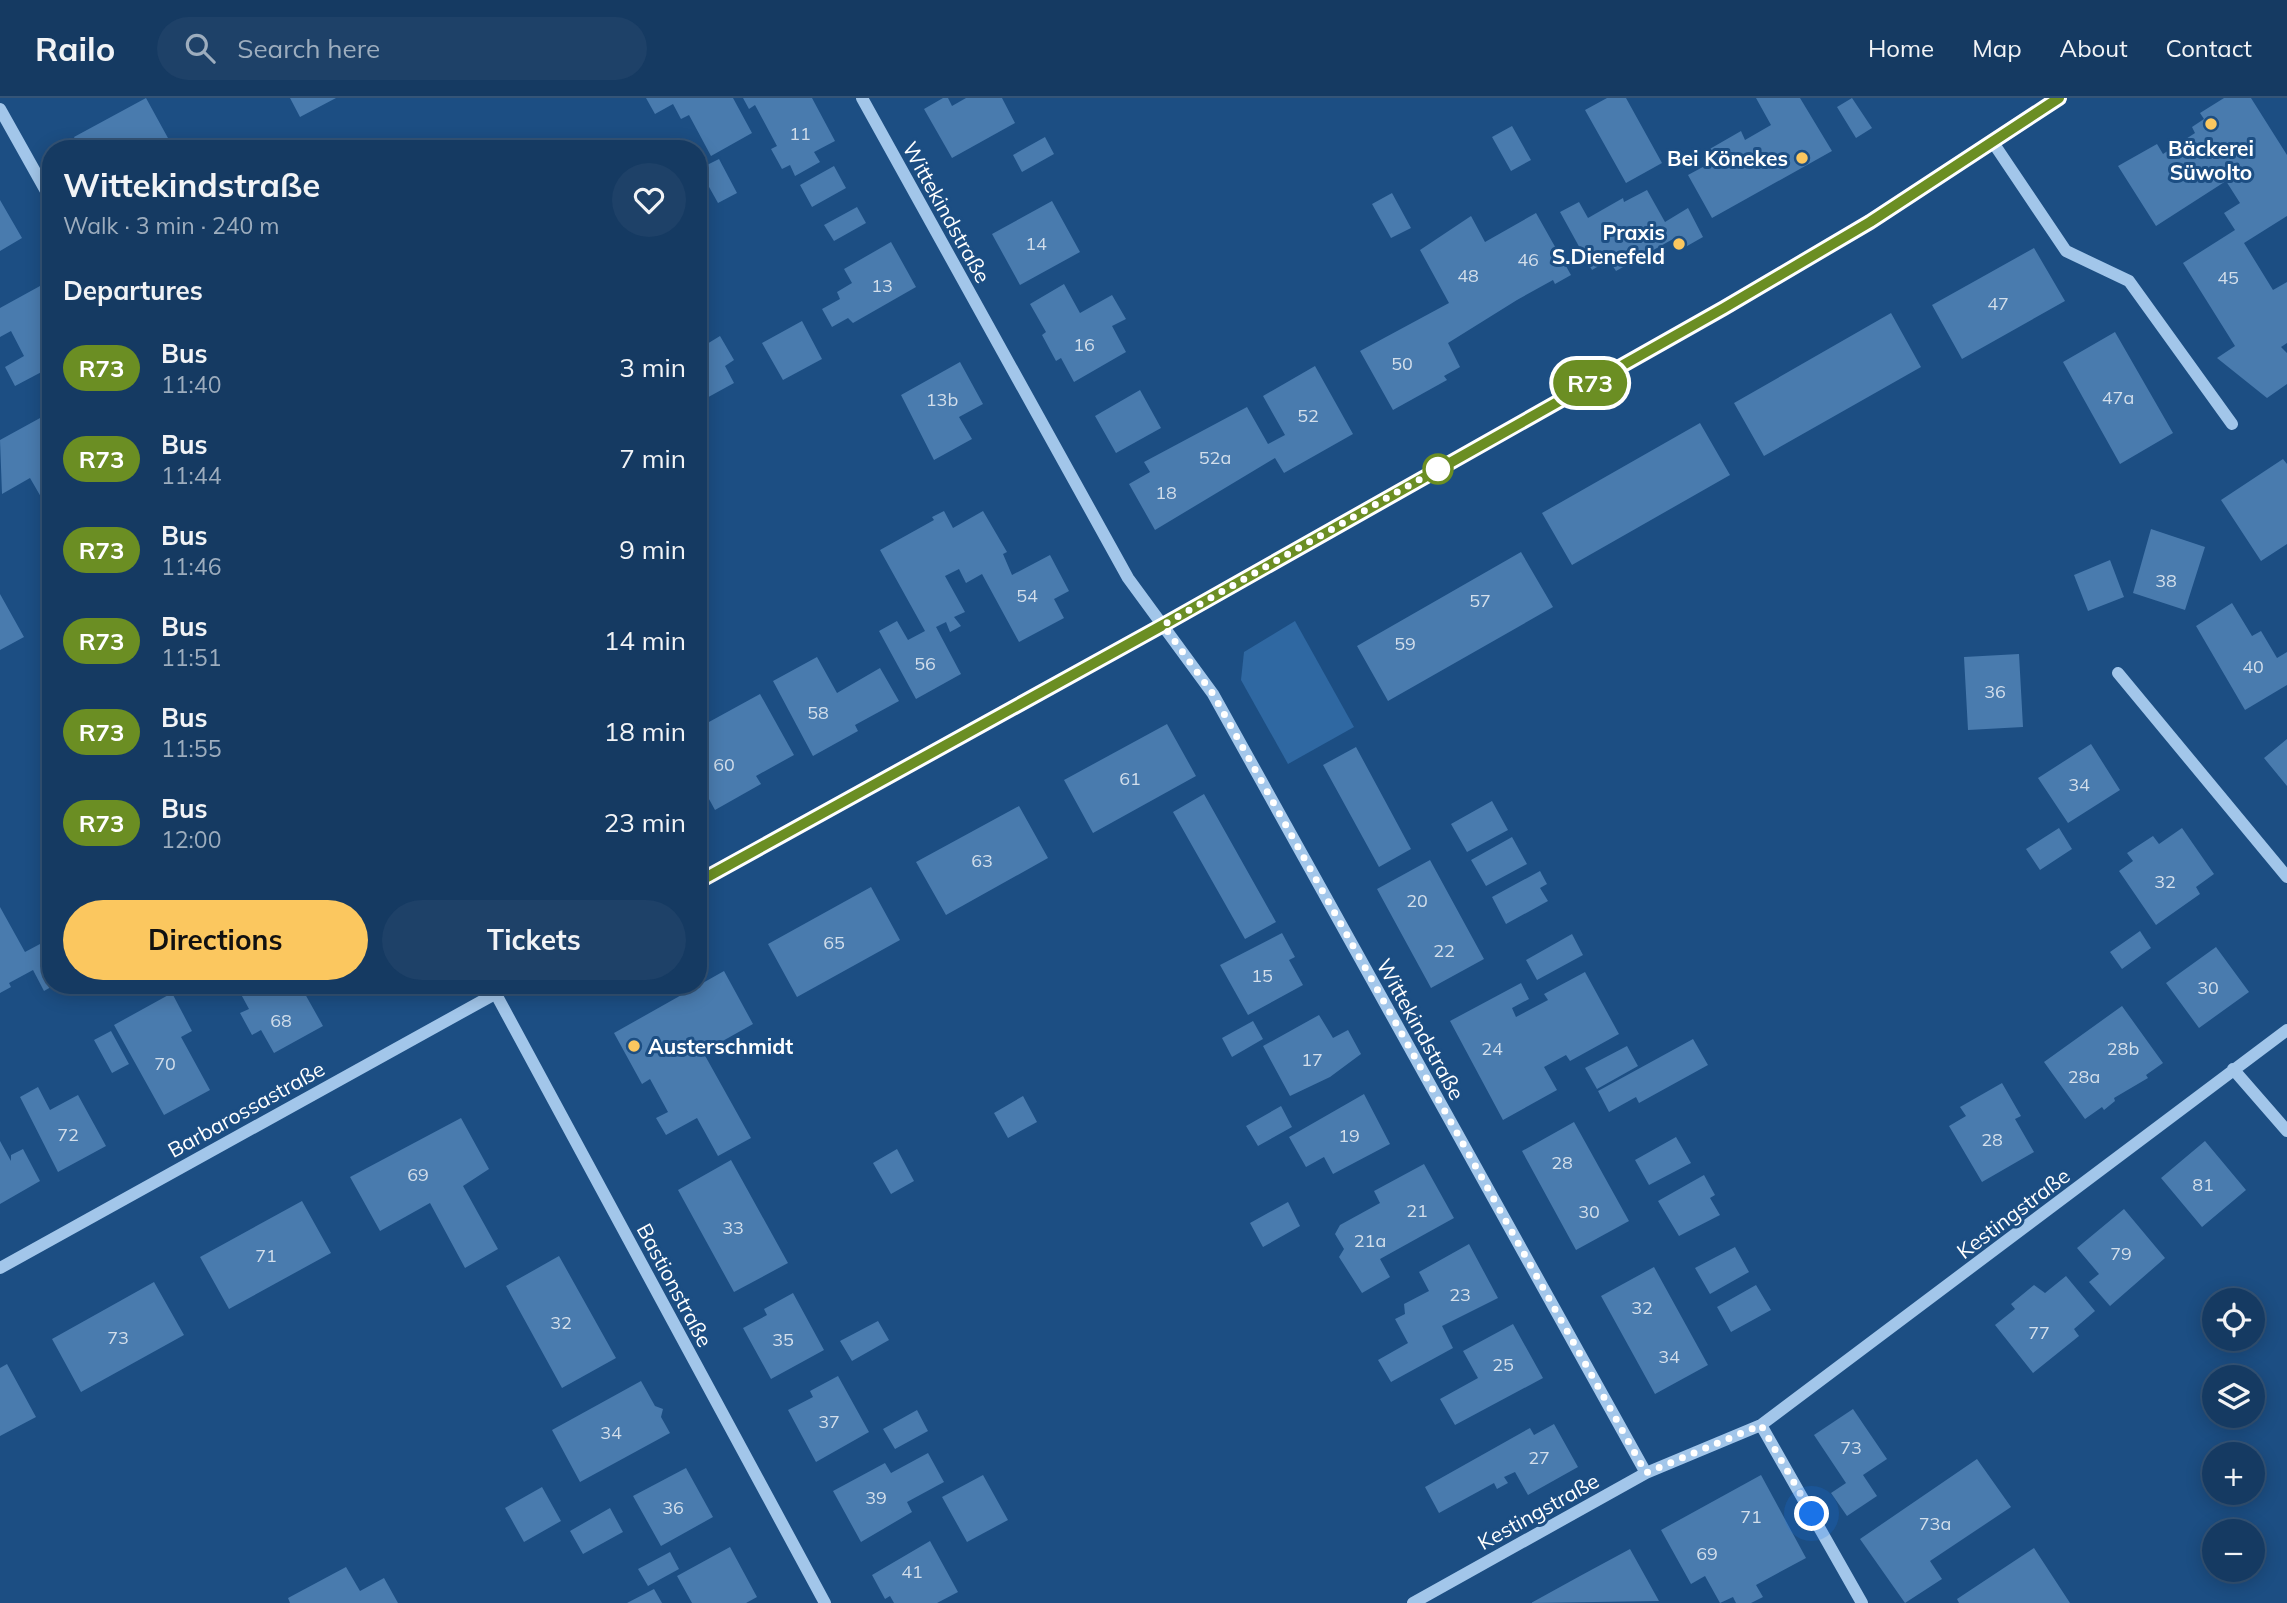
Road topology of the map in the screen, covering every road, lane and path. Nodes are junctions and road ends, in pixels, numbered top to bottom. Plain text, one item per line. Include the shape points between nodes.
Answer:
1 (862, 98) edge
2 (2059, 98) edge
3 (0, 109) edge
4 (1992, 141) junction
5 (42, 184) edge
6 (2232, 424) dead end
7 (1163, 625) junction
8 (2118, 673) dead end
9 (707, 877) edge
10 (2287, 877) edge
11 (484, 994) edge
12 (496, 994) edge
13 (2287, 1030) edge
14 (2233, 1069) junction
15 (2287, 1131) edge
16 (0, 1268) edge
17 (1761, 1425) junction
18 (1646, 1473) junction
19 (825, 1603) edge
20 (1413, 1603) edge
21 (1862, 1603) edge

1 - 7 street, Wittekindstraße via 1128,579
2 - 4 street
3 - 5 street
4 - 6 street via 2066,251 2129,281
4 - 7 street via 1870,222 1724,308
7 - 9 street
7 - 18 street, Wittekindstraße via 1213,694
8 - 10 street
11 - 16 street, Barbarossastraße
12 - 19 street, Bastionstraße
13 - 14 street, Kestingstraße
14 - 15 street
14 - 17 street, Kestingstraße
17 - 18 street, Kestingstraße
17 - 21 street
18 - 20 street, Kestingstraße

